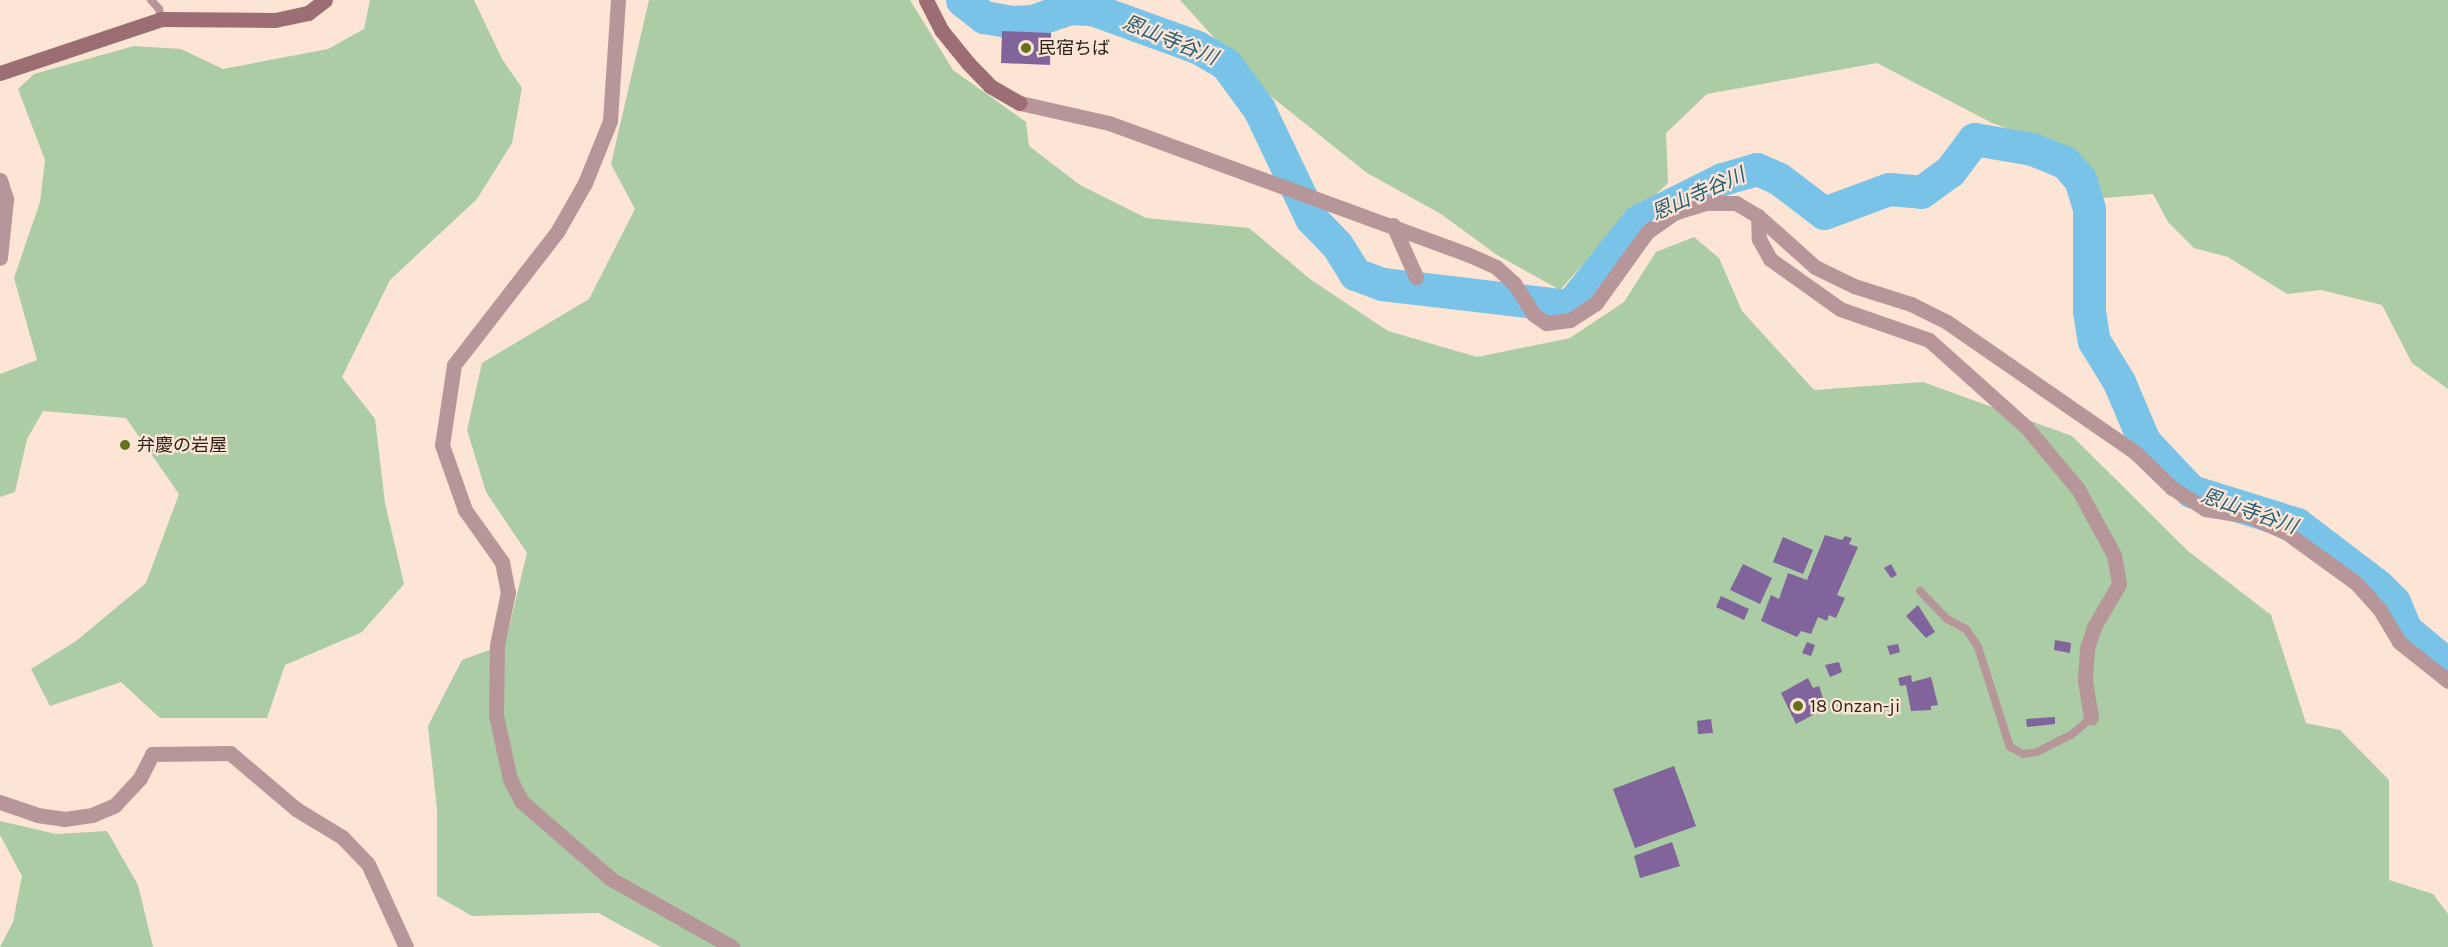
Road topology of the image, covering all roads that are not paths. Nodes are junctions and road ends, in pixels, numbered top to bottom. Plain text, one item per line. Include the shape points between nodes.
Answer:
1 (151, 0) edge
2 (326, 0) edge
3 (618, 0) edge
4 (926, 0) edge
5 (161, 19) junction
6 (0, 73) edge
7 (1020, 103) joint
8 (0, 180) edge
9 (1758, 216) junction
10 (1393, 225) junction
11 (0, 258) edge
12 (1416, 277) dead end
13 (1920, 591) dead end
14 (2448, 681) edge
15 (2091, 718) joint
16 (0, 802) edge
17 (406, 947) edge
18 (732, 947) edge

1 - 5 lane
2 - 5 main road via 308,13 275,20
3 - 18 street via 610,121 585,183 557,232 454,365 442,445 465,510 502,562 508,592 497,645 496,716 510,778 521,801 611,879
4 - 7 main road via 942,31 968,63 990,86
5 - 6 main road
7 - 10 street via 1109,123
8 - 11 street via 6,199
9 - 10 street via 1736,203 1705,203 1676,212 1647,232 1596,303 1570,320 1546,323 1533,314 1514,283 1496,267
9 - 14 street via 1815,267 1947,322 2135,452 2172,488 2205,509 2248,516 2287,533 2356,583 2380,610 2399,642
9 - 15 street via 1759,239 1770,260 1840,309 1929,340 2027,428 2078,489 2114,555 2119,584 2086,649 2085,680
10 - 12 street
13 - 15 lane via 1947,619 1966,629 1978,647 2010,747 2023,754 2037,752 2071,735
16 - 17 street via 64,819 92,815 115,805 140,778 152,754 230,753 296,809 342,837 368,864

